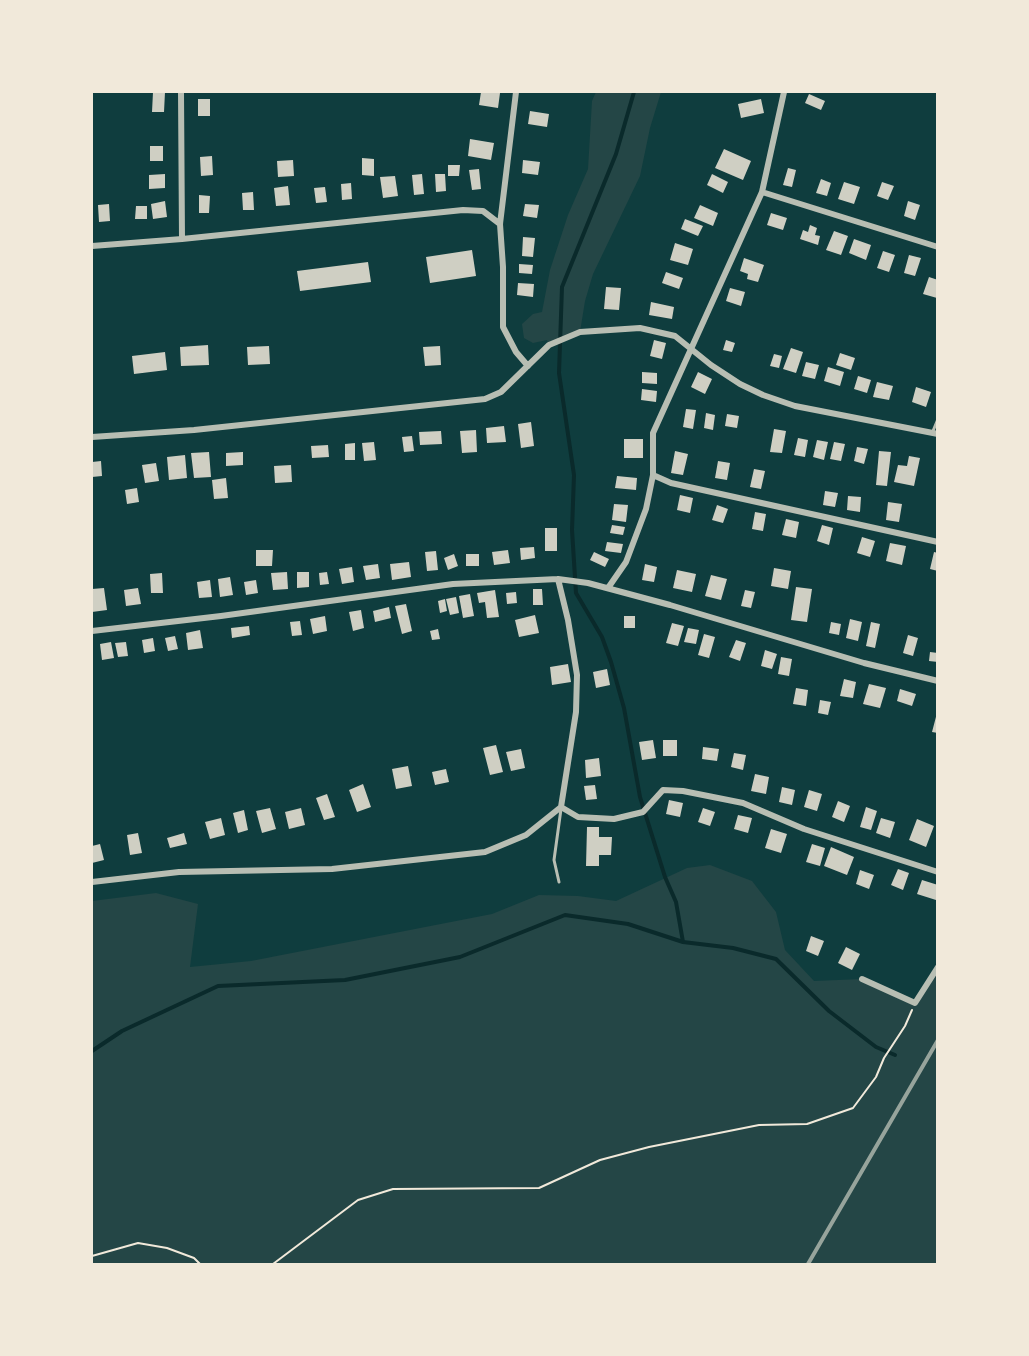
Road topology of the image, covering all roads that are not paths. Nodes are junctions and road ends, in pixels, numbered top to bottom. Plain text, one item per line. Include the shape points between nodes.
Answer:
1 (181, 92) edge
2 (516, 92) edge
3 (784, 92) edge
4 (762, 192) junction
5 (500, 224) junction
6 (182, 239) junction
7 (92, 246) edge
8 (938, 247) edge
9 (692, 348) junction
10 (528, 366) junction
11 (938, 419) edge
12 (935, 434) edge
13 (92, 436) edge
14 (652, 475) junction
15 (938, 542) edge
16 (558, 579) junction
17 (608, 588) junction
18 (92, 631) edge
19 (938, 681) edge
20 (561, 807) junction
21 (938, 872) edge
22 (92, 882) edge
23 (559, 882) dead end
24 (938, 967) edge
25 (862, 979) dead end

1 - 6 street
2 - 5 street
3 - 4 street
4 - 8 street
4 - 9 street
5 - 6 street via 483,211 463,210
5 - 10 street via 504,327
6 - 7 street
9 - 10 street via 675,336 640,328 580,332 549,345
9 - 12 street via 740,384 763,395 795,406
9 - 14 street via 653,433
10 - 13 street via 501,392 485,399 194,430
11 - 12 lane
14 - 15 street via 671,483
14 - 17 street via 646,509 634,542
16 - 17 street
16 - 18 street via 453,584
16 - 20 street via 577,675 576,712
17 - 19 street
20 - 21 street via 578,817 614,819 643,812 663,789 683,791 743,803 804,829
20 - 22 street via 526,835 485,852 332,869 179,872
20 - 23 lane via 554,860
24 - 25 street via 915,1003

